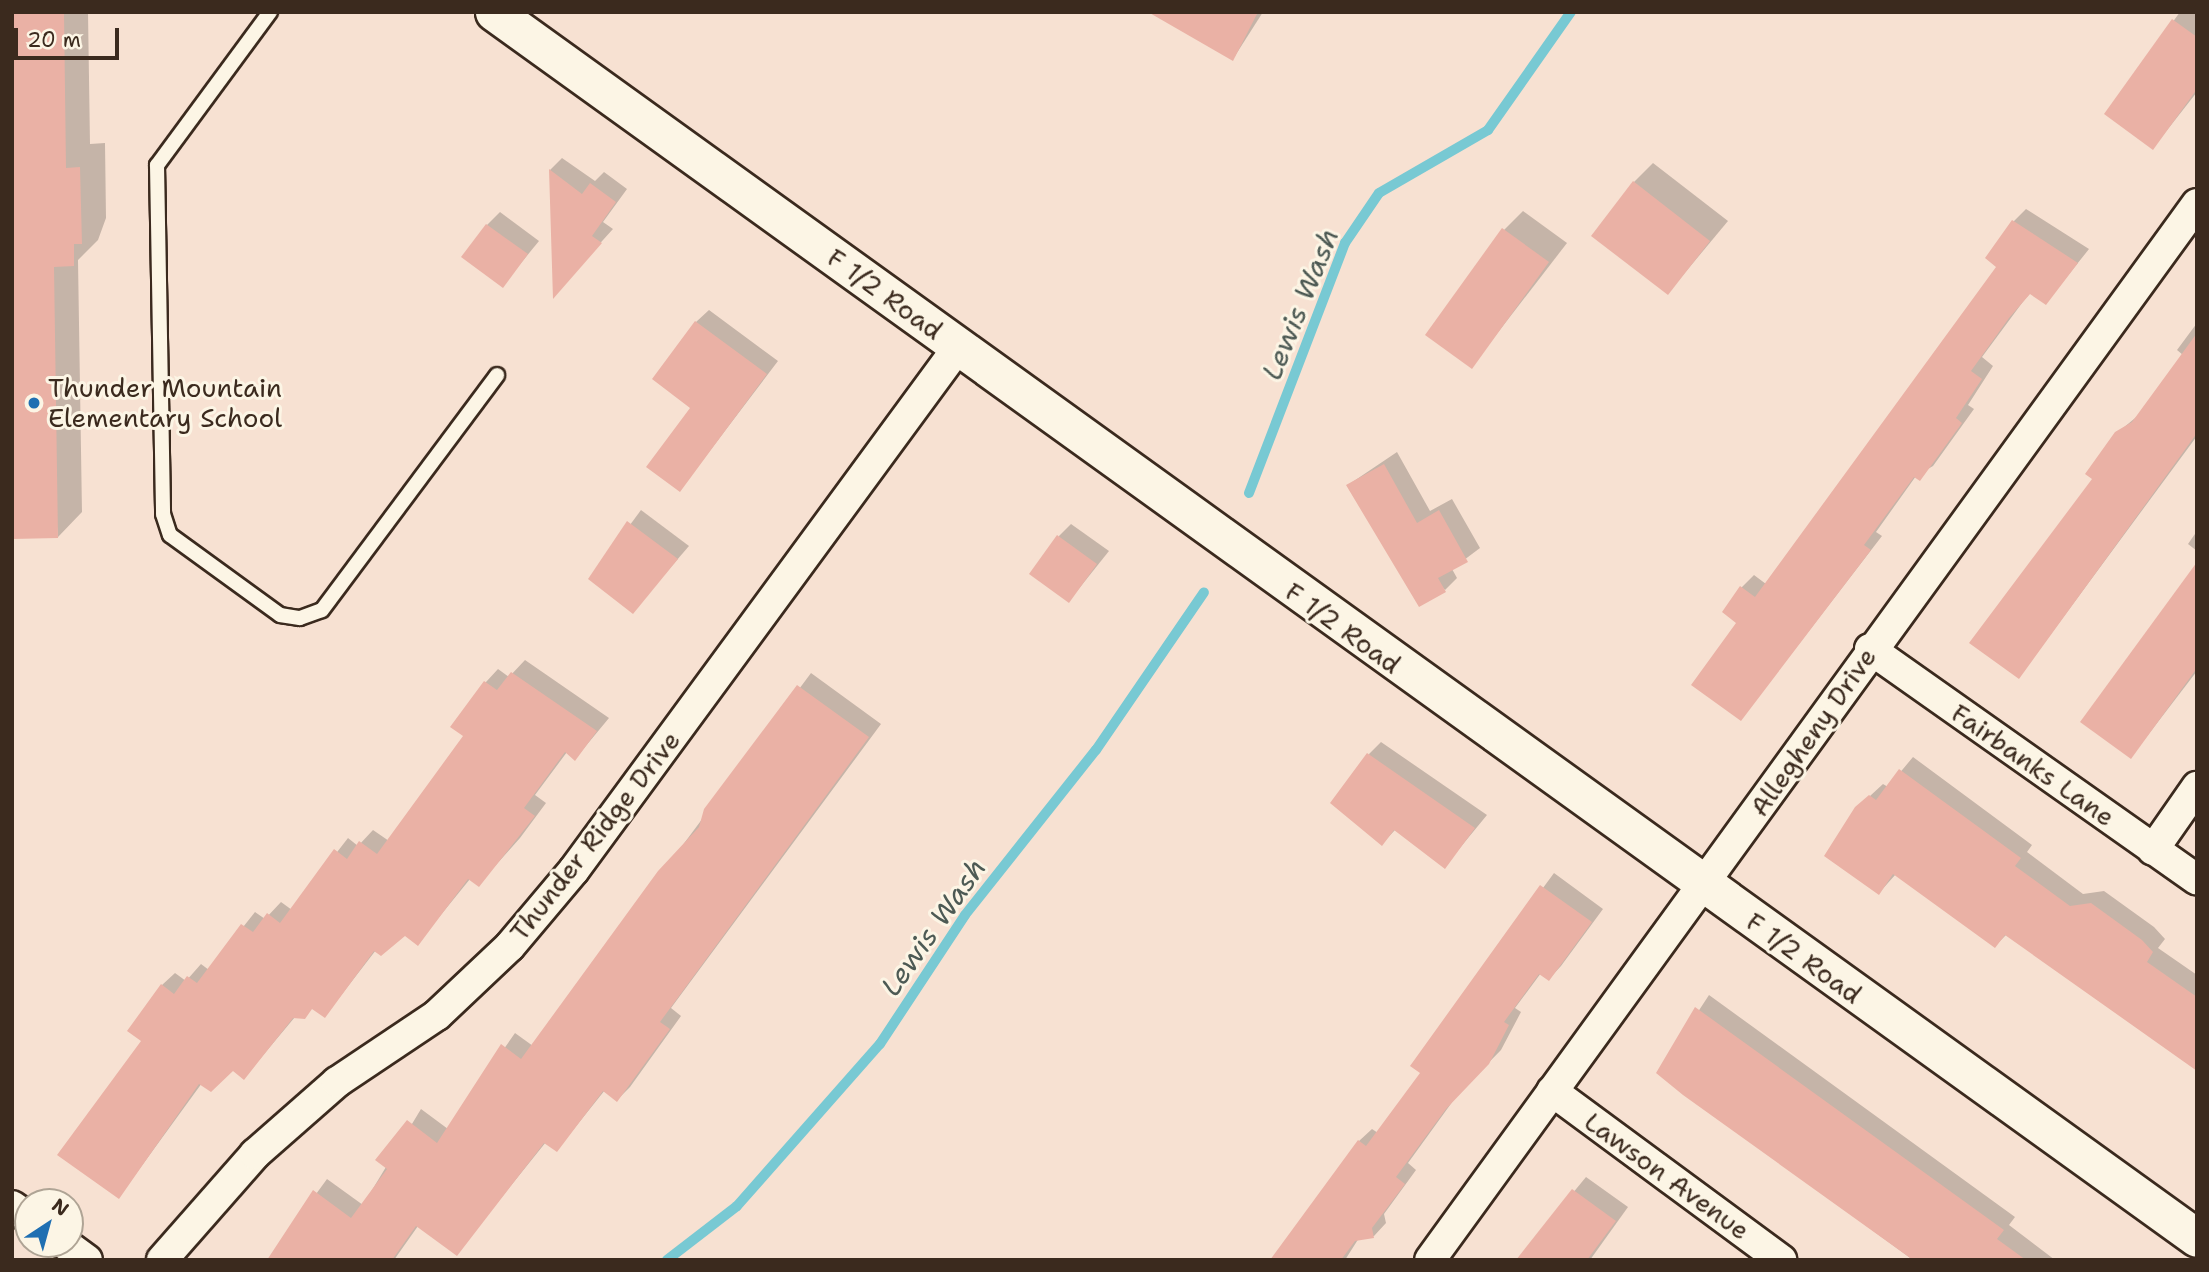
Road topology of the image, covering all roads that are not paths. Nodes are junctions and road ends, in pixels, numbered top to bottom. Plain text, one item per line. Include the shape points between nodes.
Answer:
1 (270, 12) edge
2 (494, 12) edge
3 (2197, 204) edge
4 (959, 346) junction
5 (497, 376) dead end
6 (1870, 649) junction
7 (2197, 788) edge
8 (2153, 850) junction
9 (2197, 880) edge
10 (1704, 887) junction
11 (1552, 1091) junction
12 (2197, 1238) edge
13 (162, 1260) edge
14 (1430, 1260) edge
15 (1782, 1260) edge

1 - 5 lane via 157,165 163,514 170,535 280,615 300,618 322,610
2 - 4 street, F 1/2 Road
3 - 6 street, Allegheny Drive
4 - 10 street, F 1/2 Road
4 - 13 street, Thunder Ridge Drive via 574,870 510,946 437,1016 337,1082 255,1154
6 - 8 street, Fairbanks Lane
6 - 10 street, Allegheny Drive
7 - 8 street
8 - 9 street, Fairbanks Lane
10 - 11 street, Allegheny Drive
10 - 12 street, F 1/2 Road
11 - 14 street, Allegheny Drive
11 - 15 street, Lawson Avenue

